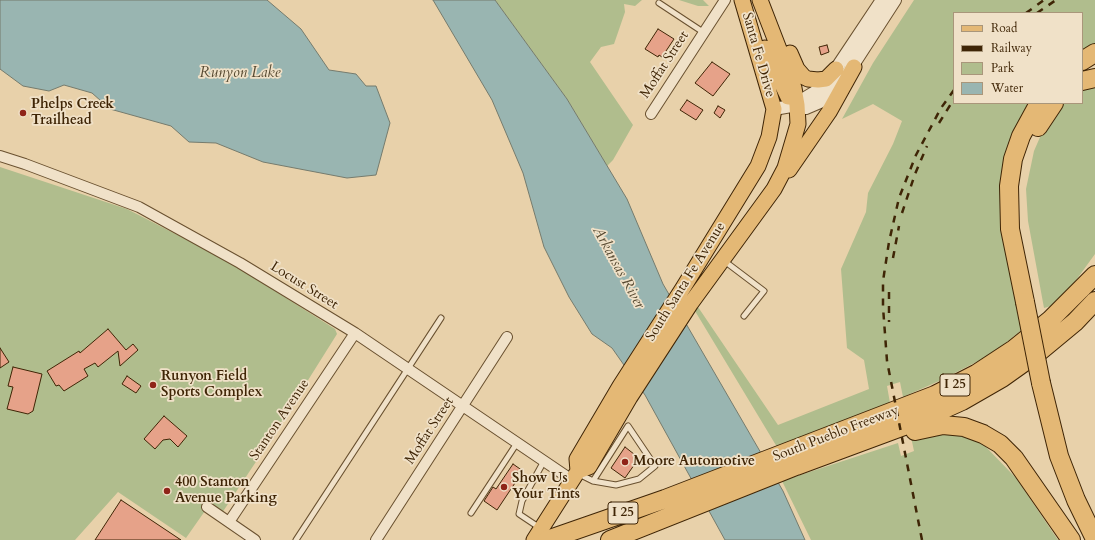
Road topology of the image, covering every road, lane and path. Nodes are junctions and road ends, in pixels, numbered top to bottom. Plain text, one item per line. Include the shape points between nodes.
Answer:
1 (725, 0) edge
2 (760, 0) edge
3 (882, 0) edge
4 (895, 0) edge
5 (660, 4) dead end
6 (744, 7) edge
7 (703, 32) junction
8 (779, 48) junction
9 (1095, 52) edge
10 (1083, 59) edge
11 (854, 67) junction
12 (836, 69) junction
13 (1095, 78) edge
14 (1083, 81) edge
15 (1038, 104) edge
16 (1053, 104) edge
17 (797, 105) junction
18 (774, 109) junction
19 (651, 114) dead end
20 (0, 156) edge
21 (784, 168) joint
22 (774, 189) junction
23 (722, 260) junction
24 (1094, 275) edge
25 (1030, 298) junction
26 (1095, 301) edge
27 (744, 316) dead end
28 (441, 318) dead end
29 (355, 334) junction
30 (507, 337) dead end
31 (407, 369) junction
32 (1046, 378) junction
33 (463, 406) junction
34 (517, 443) junction
35 (831, 453) junction
36 (792, 459) junction
37 (544, 461) junction
38 (575, 475) junction
39 (593, 481) junction
40 (669, 506) junction
41 (207, 508) dead end
42 (471, 513) dead end
43 (1095, 516) edge
44 (229, 522) junction
45 (541, 536) edge
46 (1095, 539) edge
47 (256, 540) edge
48 (296, 540) edge
49 (376, 540) edge
50 (610, 540) edge
51 (1071, 540) edge

1 - 7 street, Moffat Street
2 - 8 main road, Santa Fe Drive
3 - 12 street
4 - 11 street
5 - 7 lane
6 - 17 main road via 788,96
6 - 18 main road, Santa Fe Drive
7 - 19 street, Moffat Street
8 - 12 main road via 789,49 797,69 808,79 826,79
8 - 17 main road, Santa Fe Drive via 794,88
9 - 10 highway
11 - 17 street via 820,102 806,108
11 - 22 main road via 825,118
12 - 17 street via 830,83
13 - 14 highway
15 - 25 highway via 1019,142 1013,159 1009,186 1010,229
16 - 25 highway via 1032,141 1020,186
17 - 18 street
17 - 21 main road, Santa Fe Drive via 798,124
18 - 38 main road, South Santa Fe Avenue via 769,138 758,166 620,386 577,459
20 - 29 street, Locust Street via 139,206 240,263
21 - 22 main road, South Santa Fe Avenue
22 - 23 main road, South Santa Fe Avenue
23 - 27 lane via 764,291
23 - 38 main road, South Santa Fe Avenue via 630,397 588,467
24 - 36 highway, South Pueblo Freeway / I 25 via 1065,307 1032,335 976,374
25 - 32 highway
26 - 35 highway, South Pueblo Freeway / I 25 via 1040,352 983,390 920,420
28 - 31 lane
29 - 31 street, Locust Street
29 - 44 street, Stanton Avenue
30 - 33 street, Moffat Street
31 - 33 street, Locust Street
31 - 48 lane
32 - 43 highway via 1069,452
32 - 46 highway via 1058,456
33 - 34 street, Locust Street
33 - 49 street, Moffat Street
34 - 37 street, Locust Street
34 - 42 lane
35 - 36 highway, South Pueblo Freeway / I 25
35 - 51 highway via 846,455 932,426 953,425 974,430 1000,444 1014,458
36 - 40 highway, South Pueblo Freeway / I 25
37 - 38 street, Locust Street
37 - 45 lane via 522,501 519,514
38 - 39 lane
38 - 45 main road, South Santa Fe Avenue
39 - 39 lane via 616,485 639,479 655,466 628,426
40 - 45 highway, South Pueblo Freeway / I 25
40 - 50 highway, South Pueblo Freeway / I 25
41 - 44 street
44 - 47 street

